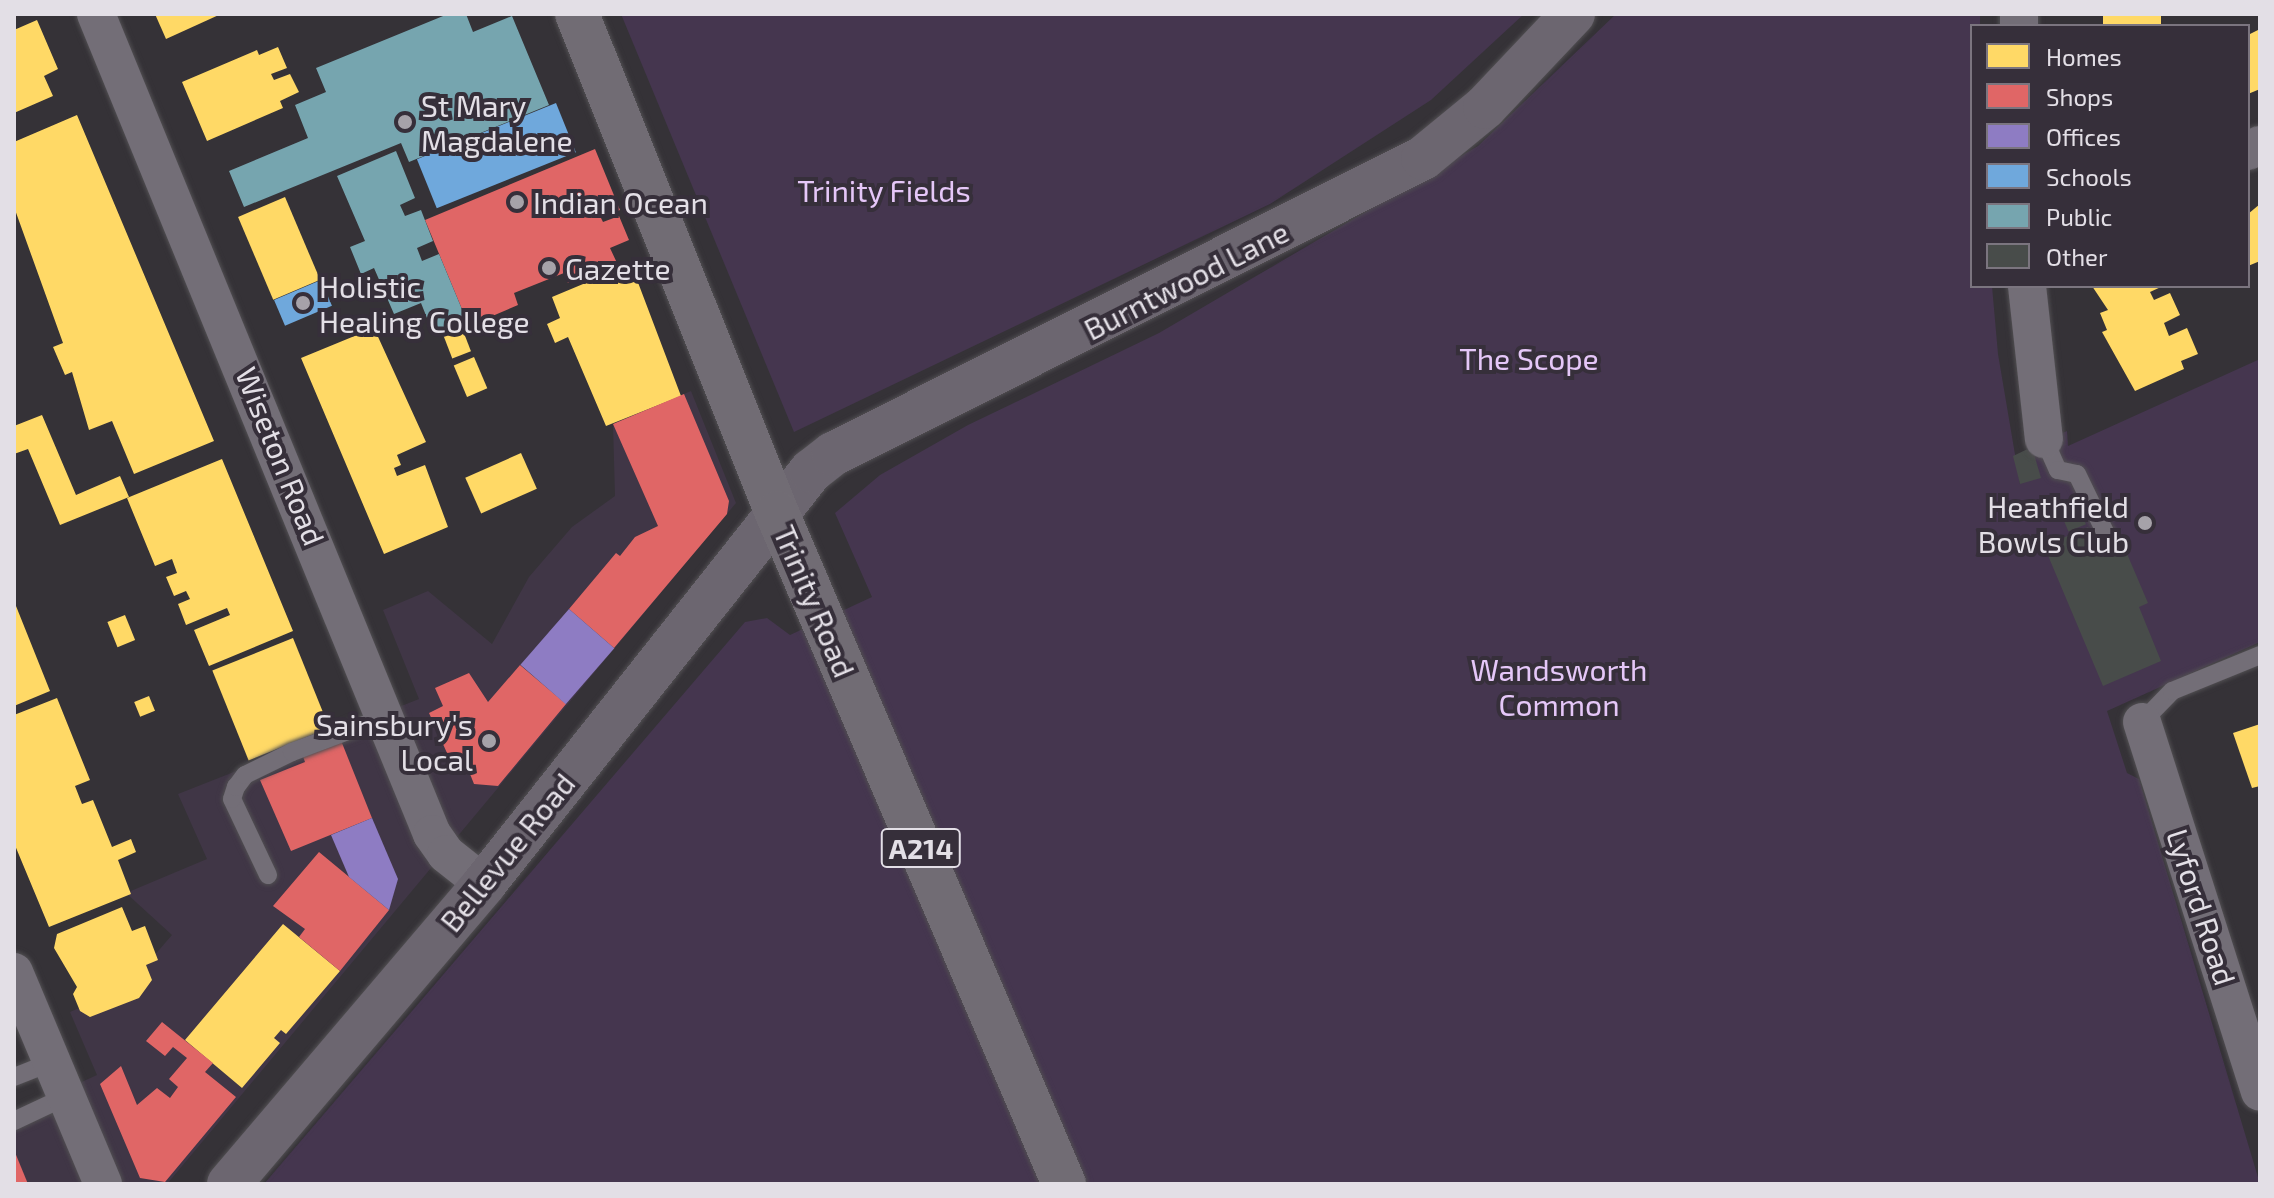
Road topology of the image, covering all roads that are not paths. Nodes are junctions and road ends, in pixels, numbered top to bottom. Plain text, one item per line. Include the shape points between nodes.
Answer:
1 (96, 14) edge
2 (577, 14) edge
3 (1573, 14) edge
4 (2027, 288) edge
5 (2044, 439) joint
6 (777, 513) junction
7 (2108, 538) dead end
8 (2260, 655) edge
9 (385, 717) junction
10 (2142, 722) joint
11 (268, 875) dead end
12 (484, 884) junction
13 (14, 972) edge
14 (14, 1077) edge
15 (60, 1079) junction
16 (2260, 1092) edge
17 (14, 1121) edge
18 (103, 1184) edge
19 (229, 1184) edge
20 (1064, 1184) edge

1 - 9 street, Wiseton Road
2 - 6 highway, Trinity Road / A214
3 - 6 main road, Burntwood Lane via 1485,107 1423,158 833,454 811,471
4 - 5 street
5 - 7 lane via 2058,470 2077,474
6 - 12 main road, Bellevue Road
6 - 20 highway, Trinity Road / A214
8 - 10 lane via 2172,691
9 - 11 lane via 292,752 245,775 236,787 232,799
9 - 12 street, Wiseton Road via 432,834 446,854
10 - 16 street, Lyford Road
12 - 19 main road, Bellevue Road
13 - 15 street
14 - 15 lane
15 - 17 lane
15 - 18 street

